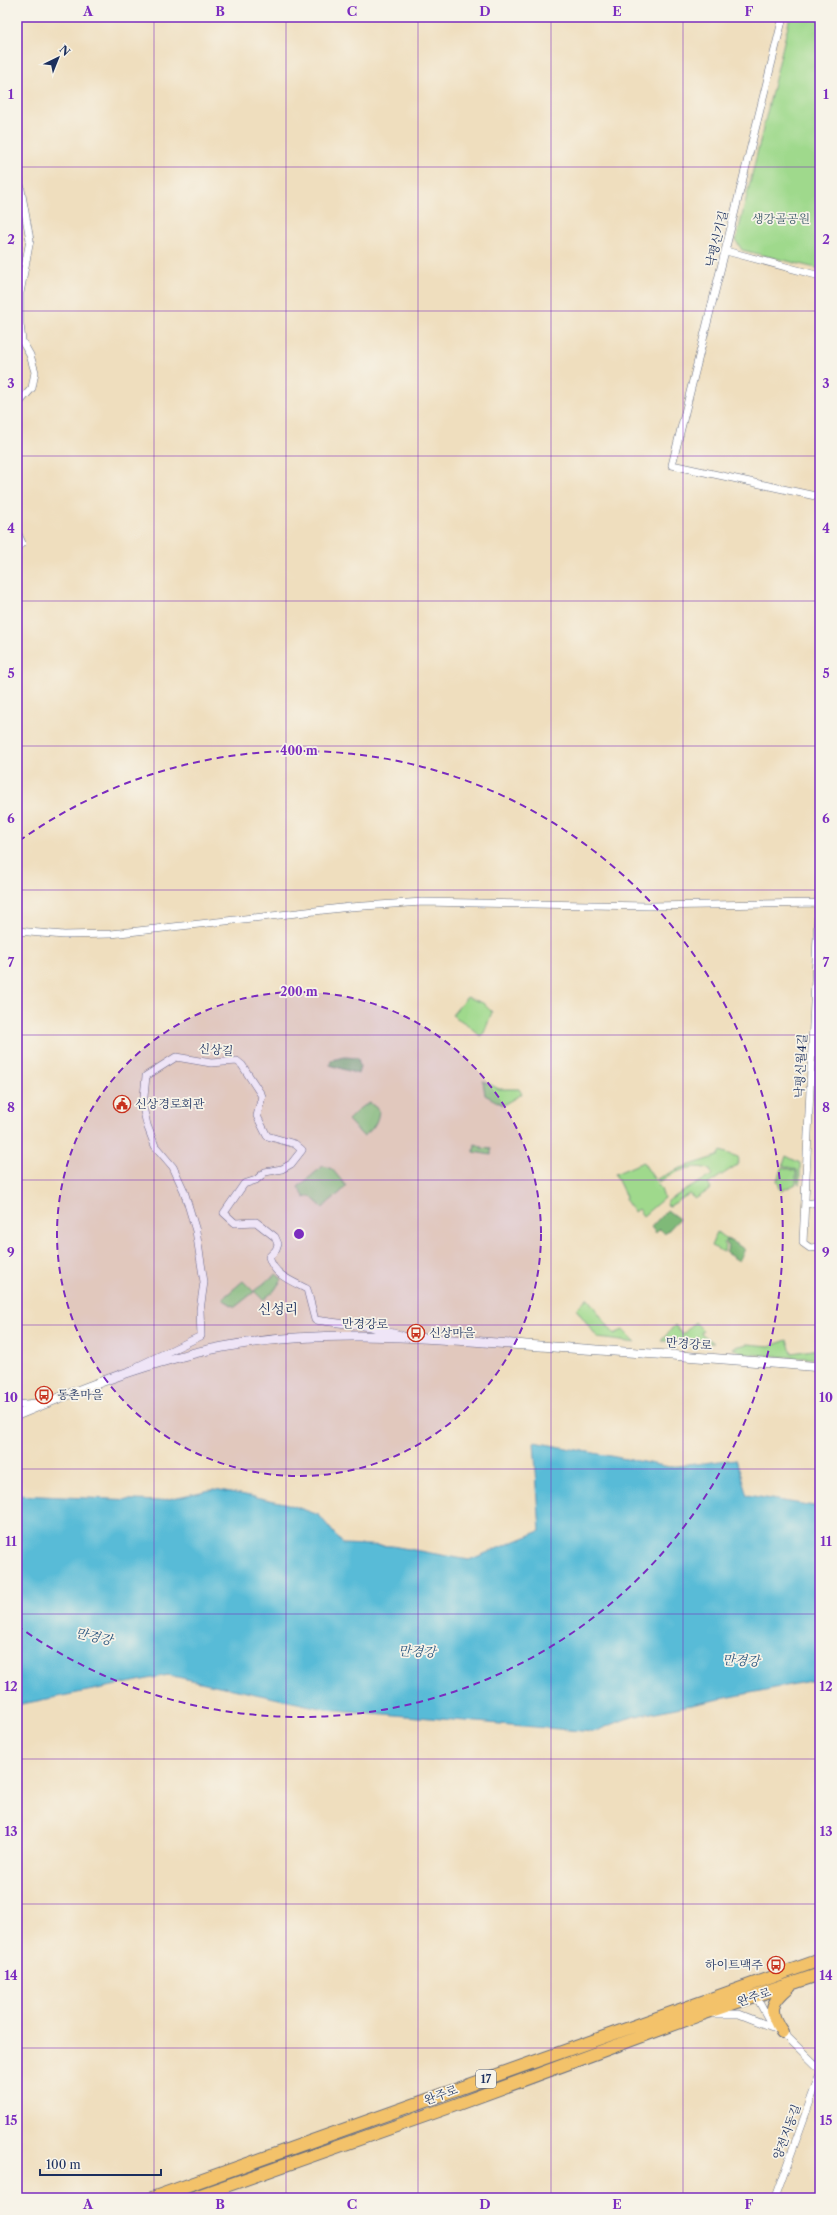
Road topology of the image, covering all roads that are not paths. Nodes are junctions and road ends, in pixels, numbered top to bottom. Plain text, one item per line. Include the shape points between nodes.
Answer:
1 (783, 17) edge
2 (17, 167) edge
3 (726, 251) junction
4 (820, 276) edge
5 (17, 405) edge
6 (820, 497) edge
7 (17, 532) edge
8 (17, 548) edge
9 (820, 871) edge
10 (819, 903) edge
11 (17, 931) edge
12 (817, 1042) edge
13 (820, 1202) edge
14 (806, 1204) junction
15 (820, 1247) edge
16 (413, 1338) junction
17 (820, 1367) edge
18 (111, 1378) junction
19 (51, 1401) junction
20 (17, 1405) edge
21 (17, 1416) edge
22 (820, 1960) edge
23 (820, 1974) edge
24 (751, 1984) junction
25 (791, 1985) junction
26 (756, 1996) junction
27 (702, 2014) junction
28 (782, 2032) junction
29 (820, 2068) edge
30 (820, 2074) edge
31 (152, 2198) edge
32 (192, 2198) edge
33 (775, 2198) edge

1 - 3 street, 낙평신기길
2 - 5 street via 30,240 20,293 20,324 22,341 34,364 35,380 32,388
3 - 4 street
3 - 6 street, 낙평신기길 via 672,465
7 - 8 street via 22,543
9 - 10 street, 낙평신월4길
10 - 11 street via 649,906 422,902 350,907 111,934 57,935
10 - 12 street, 낙평신월4길
12 - 14 street, 낙평신월4길
13 - 14 street
14 - 15 street, 낙평신월4길 via 803,1243 810,1248
16 - 17 street, 만경강로
16 - 18 street, 만경강로 via 334,1336 248,1343 158,1363
16 - 18 street, 신상길 via 370,1327 316,1320 307,1289 284,1278 271,1263 269,1257 278,1244 275,1237 256,1222 235,1223 228,1218 224,1213 244,1184 256,1180 265,1172 282,1169 291,1164 302,1150 296,1144 267,1136 257,1116 262,1096 237,1061 211,1063 176,1057 146,1076 143,1107 155,1146 173,1168 193,1217 204,1282 200,1310 201,1336
18 - 19 street, 만경강로
19 - 20 street
19 - 21 street, 만경강로
22 - 24 main road, 완주로 / 17
23 - 25 main road, 완주로 / 17
24 - 26 street
24 - 31 main road, 완주로 / 17
25 - 26 main road, 완주로 / 17
25 - 28 main road via 774,2002 772,2010 773,2019
26 - 27 main road, 완주로 / 17
26 - 28 street via 768,2018
27 - 28 street via 740,2014
27 - 32 main road, 완주로 / 17
28 - 29 street
30 - 33 street, 양전지동길

